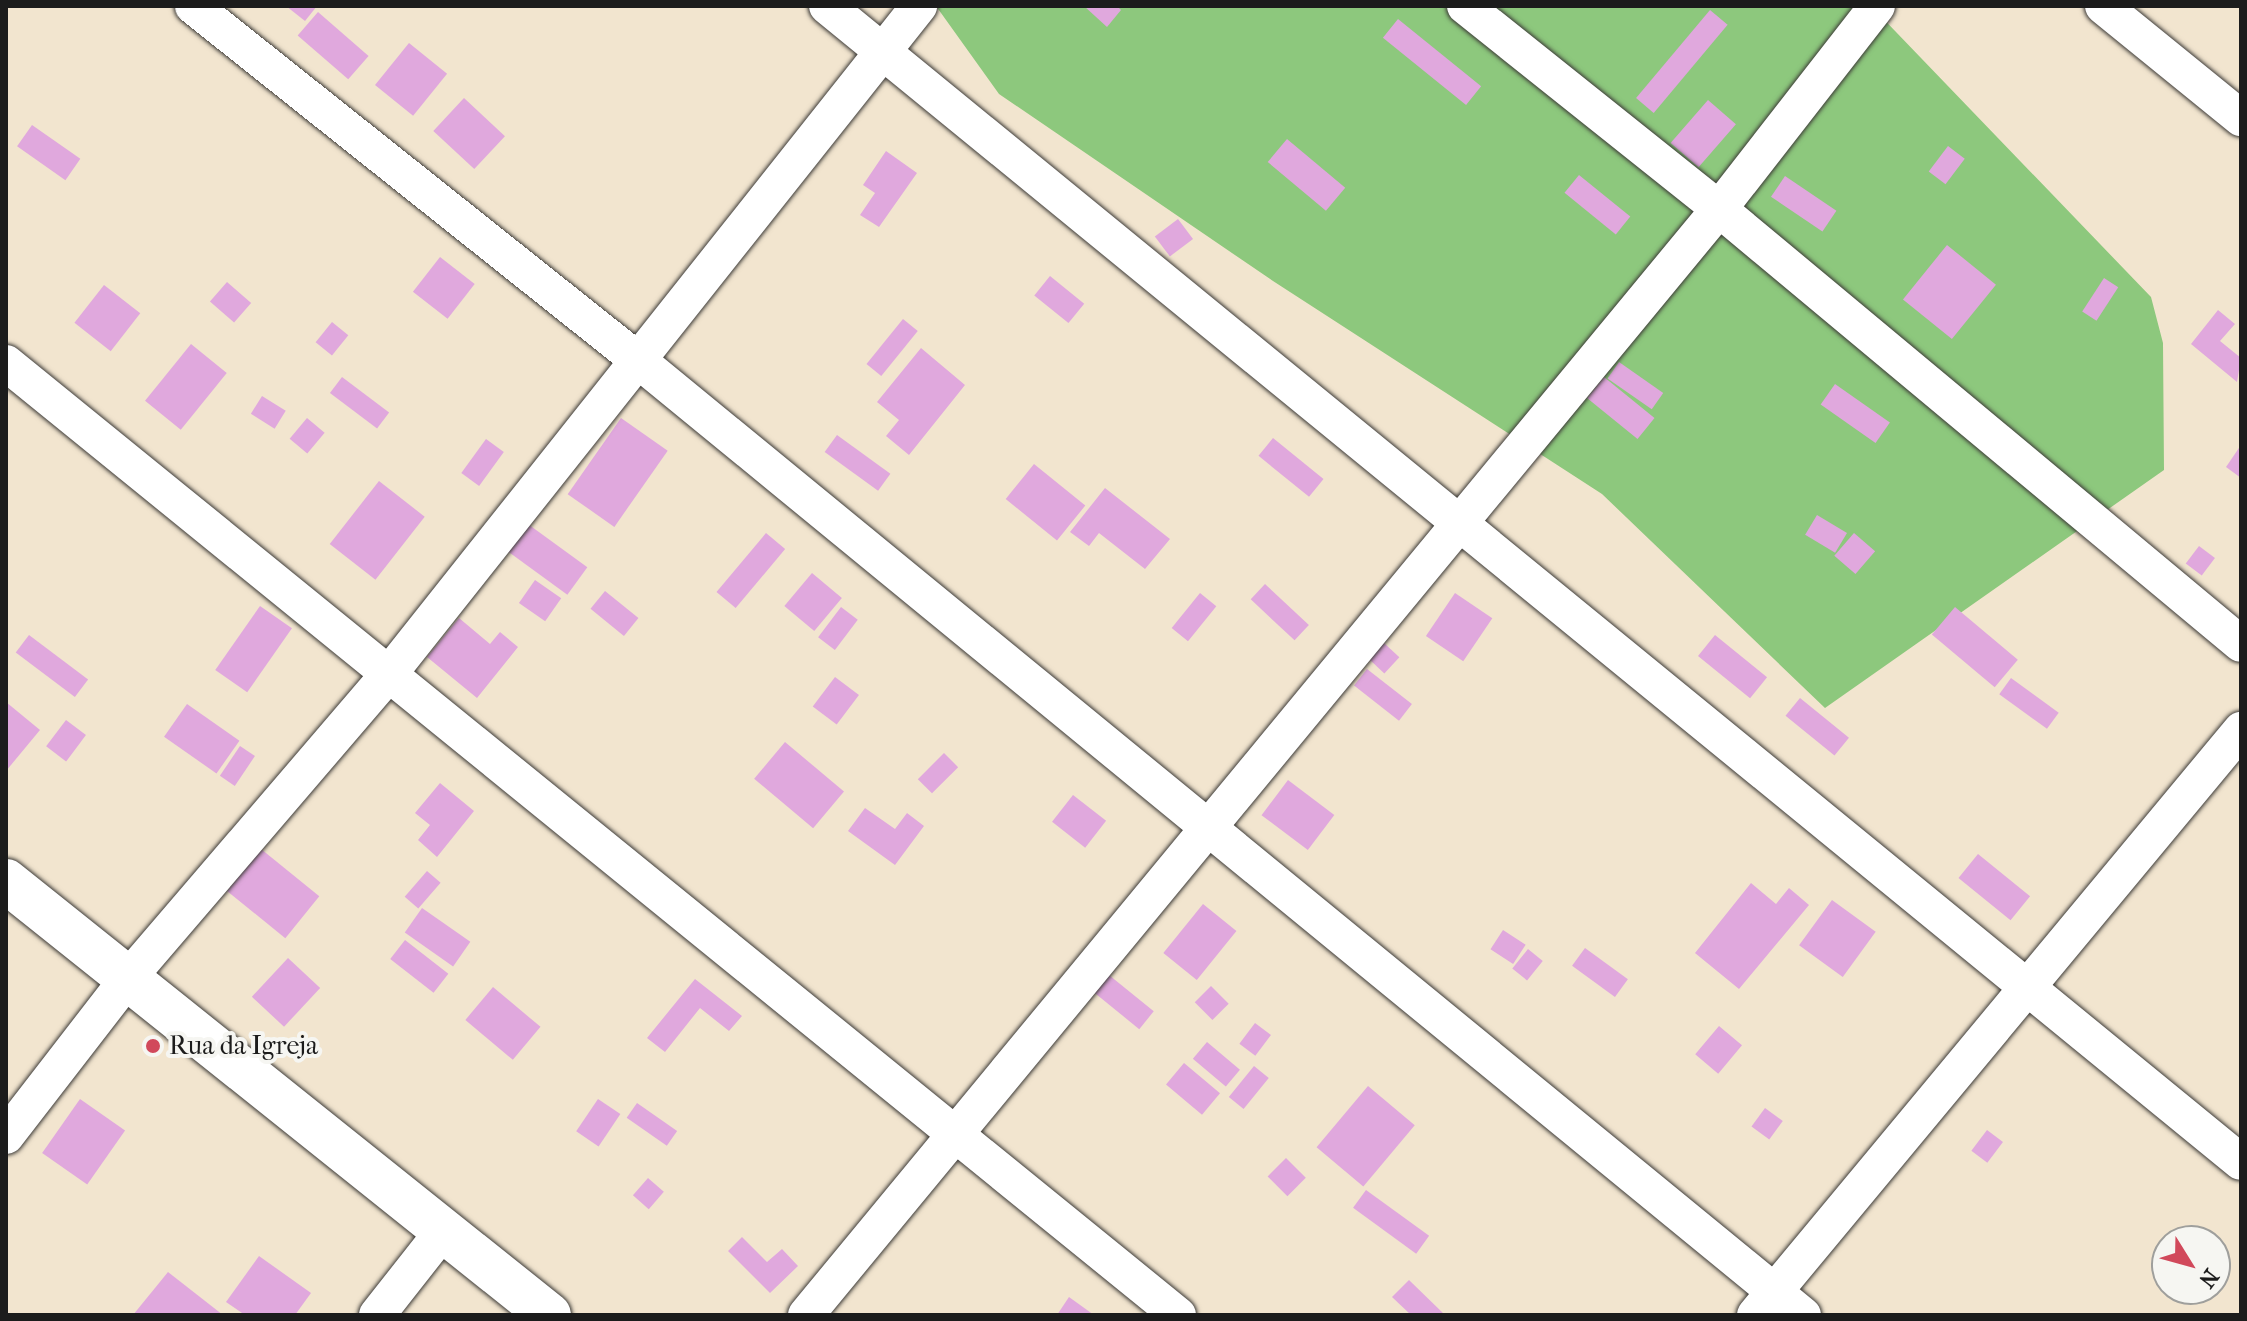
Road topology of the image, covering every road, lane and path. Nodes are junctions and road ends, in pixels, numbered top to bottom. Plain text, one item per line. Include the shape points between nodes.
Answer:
1 (193, 6) edge
2 (827, 6) edge
3 (919, 6) edge
4 (1465, 6) edge
5 (1877, 6) edge
6 (2103, 6) edge
7 (881, 52) junction
8 (2241, 118) edge
9 (1719, 209) junction
10 (639, 361) junction
11 (6, 363) edge
12 (1459, 525) junction
13 (2241, 644) edge
14 (389, 674) junction
15 (2241, 730) edge
16 (1210, 830) junction
17 (6, 881) edge
18 (129, 977) junction
19 (2024, 986) junction
20 (959, 1134) junction
21 (6, 1136) edge
22 (2241, 1162) edge
23 (444, 1230) junction
24 (1764, 1303) edge
25 (377, 1315) edge
26 (549, 1315) edge
27 (806, 1315) edge
28 (1178, 1315) edge
29 (1803, 1315) edge

1 - 10 street
2 - 7 street
3 - 7 street
4 - 9 street
5 - 9 street
6 - 8 street
7 - 10 street
7 - 12 street
9 - 12 street
9 - 13 street
10 - 14 street
10 - 16 street
11 - 14 street
12 - 16 street
12 - 19 street
14 - 18 street
14 - 20 street
15 - 19 street
16 - 20 street
16 - 24 street
17 - 18 street
18 - 21 street
18 - 23 street
19 - 22 street
19 - 24 street
20 - 27 street
20 - 28 street
23 - 25 street
23 - 26 street
24 - 29 street

